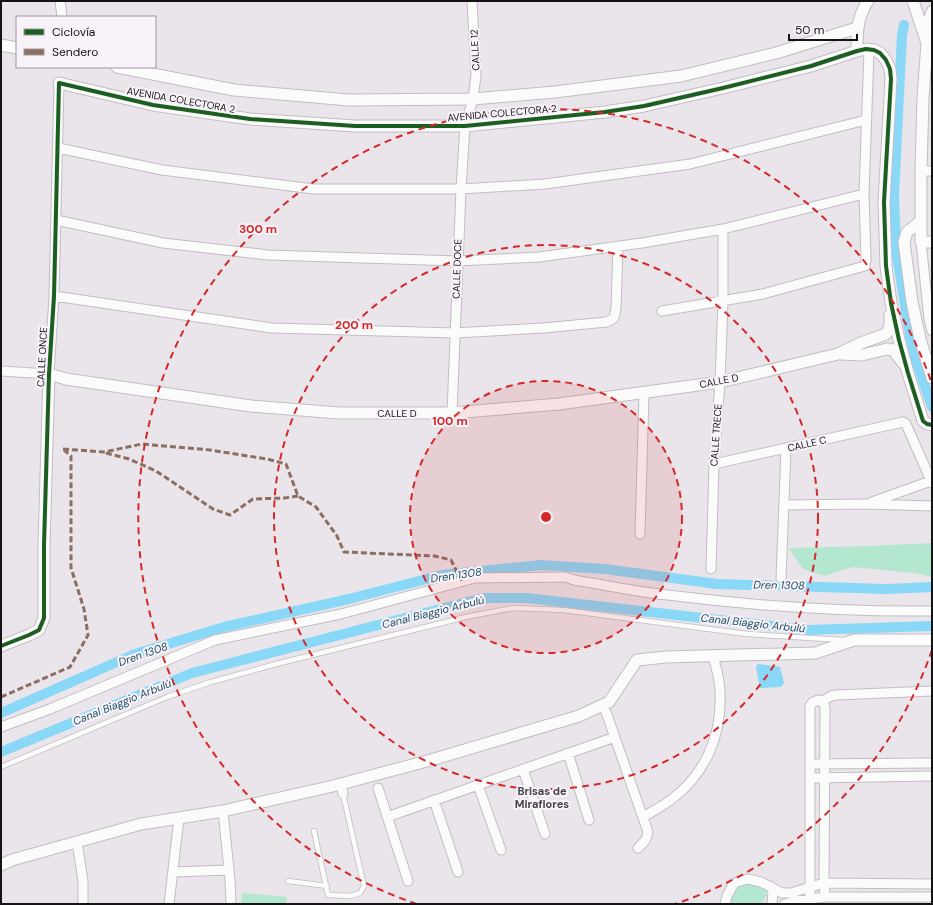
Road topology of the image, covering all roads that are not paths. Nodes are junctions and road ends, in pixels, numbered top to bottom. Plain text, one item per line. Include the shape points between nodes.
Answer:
1 (60, 1) edge
2 (472, 1) edge
3 (868, 1) edge
4 (912, 1) edge
5 (932, 10) edge
6 (62, 16) edge
7 (857, 28) junction
8 (930, 43) edge
9 (1, 45) edge
10 (16, 48) edge
11 (869, 50) junction
12 (858, 51) junction
13 (121, 68) edge
14 (59, 83) joint
15 (928, 98) edge
16 (472, 99) junction
17 (866, 120) junction
18 (465, 126) junction
19 (58, 148) junction
20 (926, 171) edge
21 (461, 189) junction
22 (864, 194) junction
23 (56, 220) junction
24 (921, 221) junction
25 (723, 229) junction
26 (927, 242) edge
27 (618, 246) junction
28 (458, 261) junction
29 (54, 296) junction
30 (723, 301) junction
31 (891, 302) junction
32 (662, 311) dead end
33 (930, 319) edge
34 (932, 331) edge
35 (455, 333) junction
36 (838, 354) junction
37 (1, 371) edge
38 (908, 373) junction
39 (49, 374) junction
40 (932, 378) edge
41 (720, 382) junction
42 (644, 392) junction
43 (452, 413) junction
44 (932, 425) edge
45 (786, 449) junction
46 (714, 464) junction
47 (932, 482) edge
48 (911, 488) junction
49 (865, 504) junction
50 (784, 505) junction
51 (914, 505) junction
52 (932, 506) edge
53 (640, 534) dead end
54 (711, 569) dead end
55 (781, 578) dead end
56 (932, 612) edge
57 (854, 640) junction
58 (932, 640) edge
59 (1, 646) edge
60 (713, 656) junction
61 (932, 691) edge
62 (824, 701) junction
63 (606, 712) dead end
64 (1, 727) edge
65 (615, 737) junction
66 (568, 753) junction
67 (932, 763) edge
68 (811, 764) junction
69 (825, 764) junction
70 (1, 767) edge
71 (523, 769) junction
72 (932, 776) edge
73 (825, 777) junction
74 (811, 778) junction
75 (478, 785) junction
76 (378, 788) dead end
77 (342, 789) junction
78 (434, 800) junction
79 (223, 811) junction
80 (387, 817) junction
81 (643, 817) junction
82 (179, 818) junction
83 (589, 820) dead end
84 (314, 830) dead end
85 (545, 834) dead end
86 (77, 842) junction
87 (638, 848) dead end
88 (500, 850) dead end
89 (1, 865) edge
90 (229, 870) junction
91 (173, 872) junction
92 (458, 872) dead end
93 (288, 881) dead end
94 (408, 881) dead end
95 (824, 883) junction
96 (932, 884) edge
97 (326, 886) junction
98 (770, 886) junction
99 (810, 887) junction
100 (825, 897) junction
101 (932, 897) edge
102 (810, 899) junction
103 (84, 904) edge
104 (169, 904) edge
105 (231, 904) edge
106 (725, 904) edge
107 (772, 904) edge
108 (785, 904) edge

1 - 6 street
2 - 16 street, CALLE 12 via 476,75
3 - 7 street via 860,15
4 - 8 street
5 - 8 street via 928,18
7 - 12 street
7 - 16 street, AVENIDA COLECTORA 2 via 776,53 681,76 555,92
8 - 15 street
9 - 10 street
11 - 12 street, AVENIDA COLECTORA 2
11 - 17 street
11 - 31 street via 880,53 886,60 891,79 884,202 886,266
12 - 18 street, AVENIDA COLECTORA 2 via 745,83 644,106
13 - 16 street, AVENIDA COLECTORA 2 via 234,90 349,100
14 - 18 street, AVENIDA COLECTORA 2 via 154,105 250,119 350,126
14 - 19 street, CALLE ONCE
15 - 20 street
16 - 18 street, CALLE 12
17 - 21 street via 690,164 545,184
17 - 22 street
18 - 21 street, CALLE DOCE
19 - 21 street via 162,170 314,189
19 - 23 street, CALLE ONCE
20 - 24 street
21 - 28 street, CALLE DOCE
22 - 25 street
22 - 30 street via 865,266 763,294
23 - 28 street via 163,243 268,255
23 - 29 street, CALLE ONCE
24 - 26 street
24 - 40 street via 907,232 904,242 912,302
25 - 27 street
25 - 30 street, CALLE TRECE
26 - 33 street
27 - 28 street via 539,256
27 - 35 street via 616,309 614,318 607,322
28 - 35 street, CALLE DOCE
29 - 35 street via 272,328
29 - 39 street, CALLE ONCE
30 - 32 street
30 - 41 street, CALLE TRECE
31 - 36 street, CALLE D via 890,327 886,334
31 - 38 street
33 - 34 street
35 - 43 street, CALLE DOCE
36 - 38 street, CALLE D via 893,350
36 - 41 street, CALLE D
37 - 39 street, CALLE D
38 - 44 street via 923,421
39 - 43 street, CALLE D via 66,379 251,406 339,412
39 - 59 street, CALLE ONCE via 44,618 39,630
41 - 42 street, CALLE D
41 - 46 street, CALLE TRECE
42 - 43 street, CALLE D via 559,404
42 - 53 street
45 - 46 street, CALLE C
45 - 47 street, CALLE C via 903,422
45 - 50 street
46 - 54 street, CALLE TRECE
47 - 48 street
48 - 49 street
48 - 51 street via 909,497
49 - 50 street
49 - 51 street
50 - 55 street
51 - 52 street
56 - 64 street via 780,606 666,595 566,577 476,578 341,614 215,640
57 - 58 street
57 - 60 street via 815,653
57 - 70 lane via 747,634 563,610 513,608 466,617 211,682 167,697
60 - 77 street via 637,660 609,702 579,716
60 - 81 street via 720,690 720,711 712,748 701,770 682,791
61 - 62 street via 836,695
62 - 68 street via 818,700 810,706
62 - 69 street
63 - 65 street
65 - 66 street
65 - 81 street
66 - 71 street
66 - 83 street
67 - 69 street
68 - 69 street
68 - 74 street
69 - 73 street
71 - 75 street
71 - 85 street
72 - 73 street
73 - 74 street
73 - 95 street
74 - 99 street
75 - 78 street
75 - 88 street
76 - 80 street
77 - 79 street
77 - 97 lane via 364,886 360,893 350,896 328,896
78 - 80 street
78 - 92 street
79 - 82 street
79 - 90 street
80 - 94 street
81 - 87 street via 648,832 644,843
82 - 86 street via 141,824
82 - 91 street
84 - 97 lane
86 - 89 street
86 - 103 street
90 - 91 street
90 - 105 street
91 - 104 street
93 - 97 lane
95 - 96 street
95 - 99 street
95 - 100 street
98 - 99 street via 782,894
98 - 106 street via 748,879 737,882 730,888
98 - 107 street via 774,898
99 - 102 street
100 - 101 street
100 - 102 street
102 - 108 street

